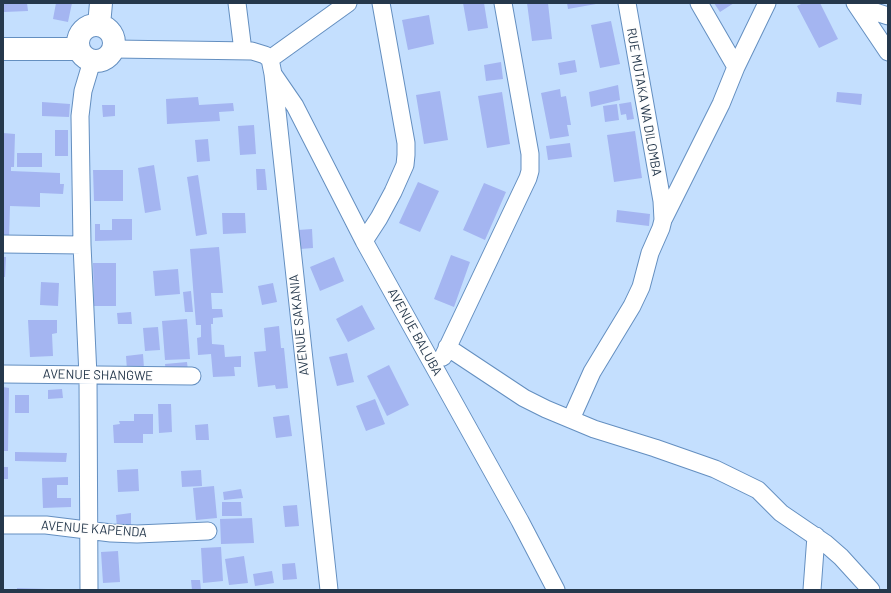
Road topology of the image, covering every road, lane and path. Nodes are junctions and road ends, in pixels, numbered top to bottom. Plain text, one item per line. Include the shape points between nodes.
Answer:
1 (101, 3) edge
2 (237, 3) edge
3 (348, 3) edge
4 (381, 3) edge
5 (503, 3) edge
6 (627, 3) edge
7 (699, 3) edge
8 (767, 3) edge
9 (856, 5) edge
10 (888, 16) edge
11 (99, 25) junction
12 (3, 49) edge
13 (114, 49) junction
14 (243, 51) junction
15 (888, 52) edge
16 (85, 55) junction
17 (272, 67) junction
18 (736, 67) junction
19 (663, 220) junction
20 (364, 241) junction
21 (3, 244) edge
22 (82, 245) junction
23 (448, 346) junction
24 (436, 370) junction
25 (3, 374) edge
26 (88, 376) junction
27 (192, 376) dead end
28 (571, 419) junction
29 (3, 525) edge
30 (88, 530) junction
31 (208, 531) dead end
32 (816, 536) junction
33 (89, 590) edge
34 (329, 590) edge
35 (556, 590) edge
36 (812, 590) edge
37 (871, 590) edge

1 - 11 street
2 - 14 street
3 - 17 street
4 - 20 street via 406,155 405,165 394,192
5 - 23 street via 530,154 530,171
6 - 19 street, RUE MUTAKA WA DILOMBA via 662,201
7 - 18 street
8 - 18 street
9 - 10 street
9 - 15 street
11 - 13 street via 111,32 115,40
11 - 16 street via 84,29 78,38
12 - 16 street
13 - 14 street
13 - 16 street via 103,61
14 - 17 street via 265,55
16 - 22 street via 80,116
17 - 20 street, AVENUE BALUBA via 295,106
17 - 34 street, AVENUE SAKANIA
18 - 19 street via 721,104
19 - 28 street via 650,253 641,287 592,372
20 - 24 street, AVENUE BALUBA
21 - 22 street
22 - 26 street
23 - 24 street
23 - 28 street via 524,398
24 - 35 street, AVENUE BALUBA
25 - 26 street, AVENUE SHANGWE
26 - 27 street, AVENUE SHANGWE
26 - 30 street
28 - 32 street via 738,479 758,490 781,513
29 - 30 street, AVENUE KAPENDA
30 - 31 street, AVENUE KAPENDA via 137,534
30 - 33 street
32 - 36 street
32 - 37 street via 841,557

